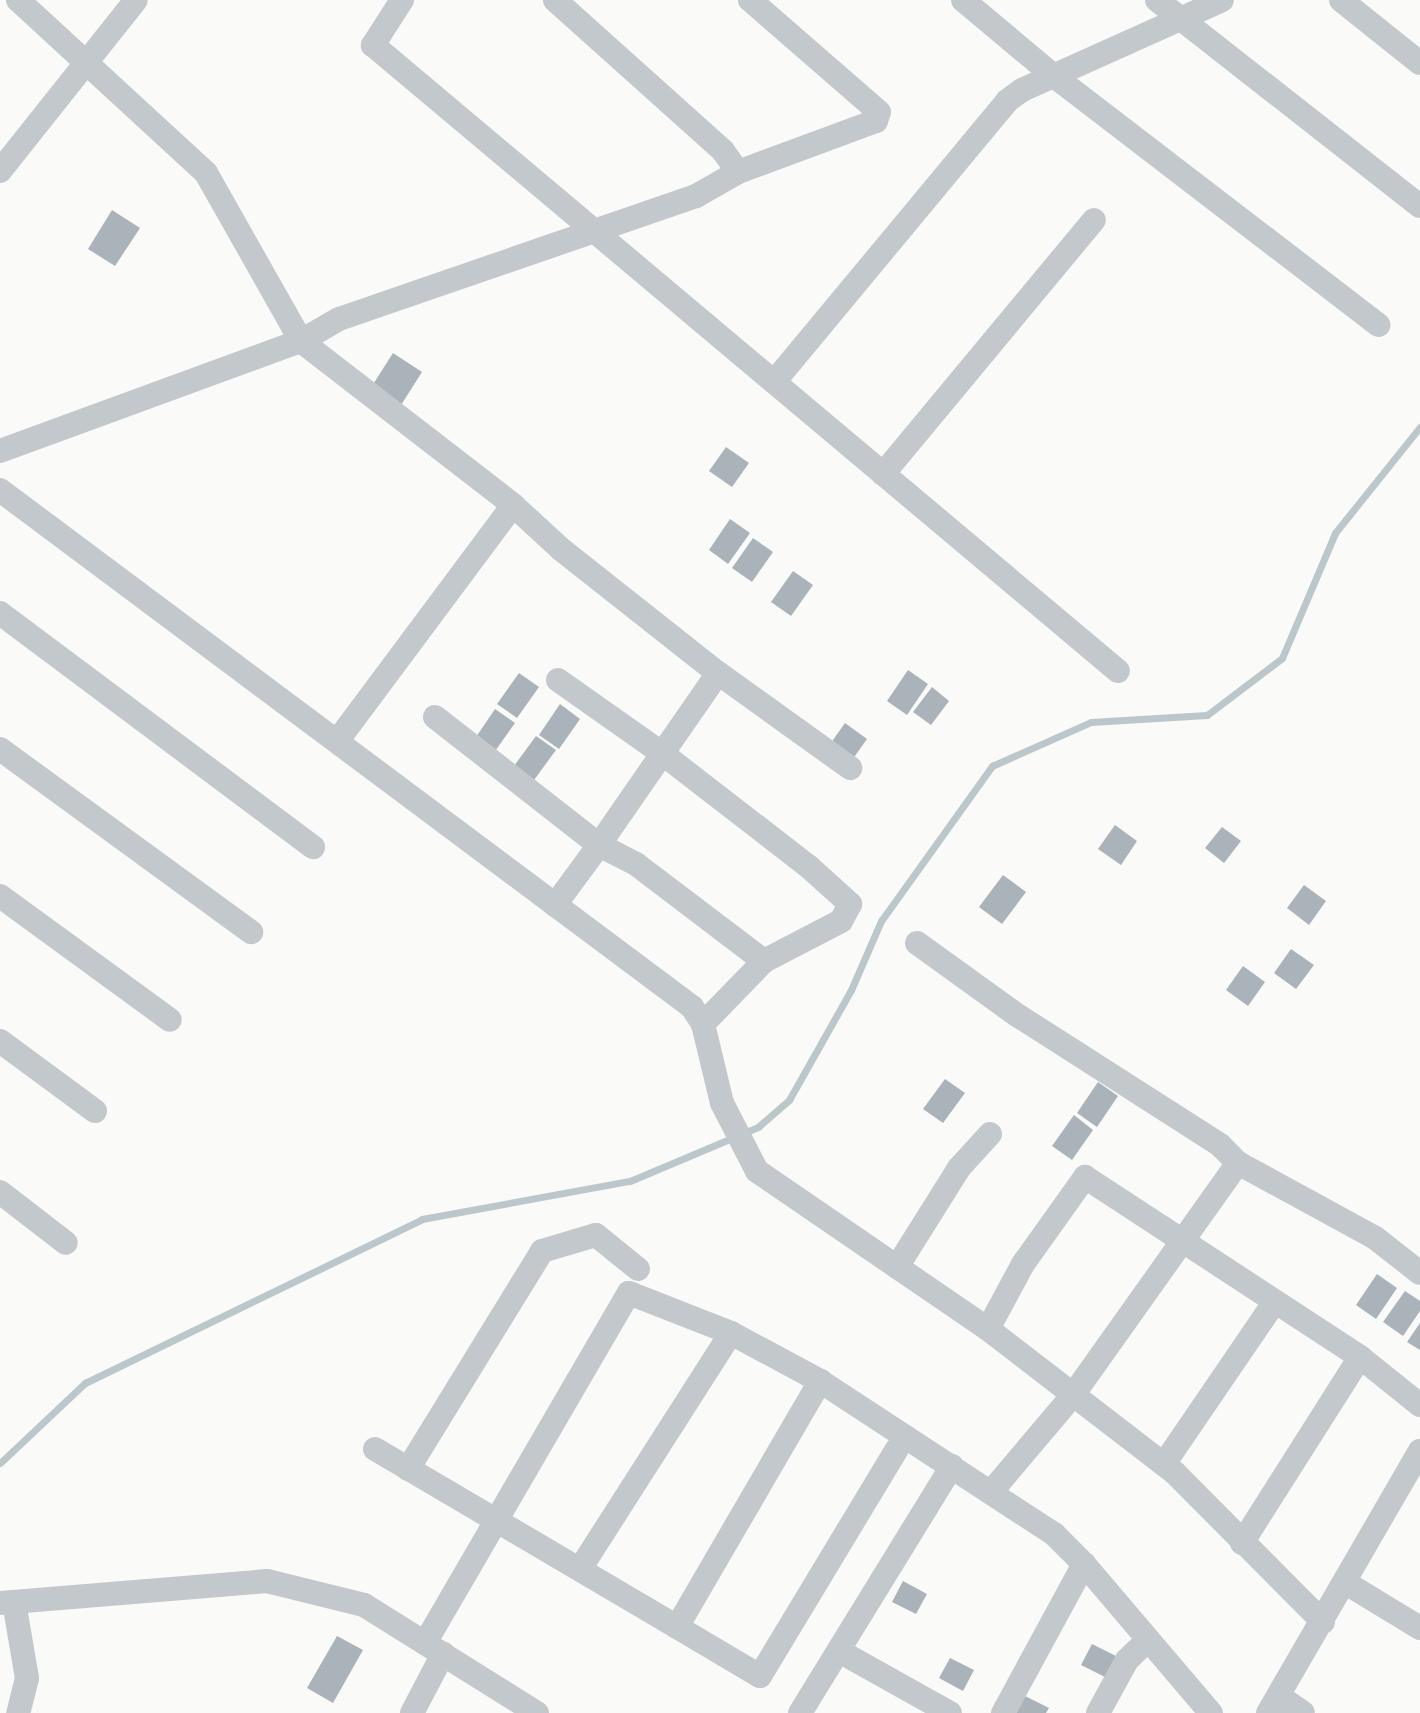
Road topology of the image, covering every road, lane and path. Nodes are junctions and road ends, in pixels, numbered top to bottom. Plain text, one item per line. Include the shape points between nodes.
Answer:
1 (19, 0) edge
2 (136, 0) edge
3 (402, 0) edge
4 (555, 0) edge
5 (750, 0) edge
6 (963, 0) edge
7 (1157, 0) edge
8 (1222, 0) edge
9 (1341, 0) edge
10 (1183, 19) junction
11 (90, 63) junction
12 (1420, 63) edge
13 (1054, 76) junction
14 (0, 171) edge
15 (738, 172) junction
16 (1420, 206) edge
17 (1094, 220) dead end
18 (594, 231) junction
19 (1378, 325) dead end
20 (301, 341) junction
21 (774, 382) junction
22 (0, 451) edge
23 (883, 474) junction
24 (0, 490) edge
25 (513, 505) junction
26 (0, 613) edge
27 (1118, 671) dead end
28 (718, 673) junction
29 (558, 680) dead end
30 (435, 718) dead end
31 (338, 740) junction
32 (0, 749) edge
33 (663, 754) junction
34 (850, 768) dead end
35 (600, 845) junction
36 (313, 847) dead end
37 (0, 896) edge
38 (555, 905) junction
39 (251, 932) dead end
40 (918, 943) dead end
41 (764, 961) junction
42 (170, 1020) dead end
43 (703, 1024) junction
44 (0, 1041) edge
45 (95, 1111) dead end
46 (990, 1134) dead end
47 (1238, 1163) junction
48 (0, 1192) edge
49 (1185, 1238) junction
50 (66, 1243) dead end
51 (897, 1267) junction
52 (638, 1269) dead end
53 (1420, 1273) edge
54 (1274, 1303) junction
55 (988, 1329) junction
56 (731, 1334) junction
57 (1360, 1357) junction
58 (820, 1381) junction
59 (1073, 1395) junction
60 (1420, 1405) edge
61 (375, 1449) dead end
62 (897, 1450) dead end
63 (1420, 1451) edge
64 (1164, 1464) junction
65 (952, 1466) junction
66 (408, 1469) junction
67 (992, 1492) junction
68 (494, 1519) junction
69 (1242, 1543) junction
70 (1084, 1564) junction
71 (580, 1569) junction
72 (1346, 1583) junction
73 (7, 1603) edge
74 (1323, 1622) junction
75 (677, 1626) junction
76 (1420, 1628) edge
77 (1147, 1640) junction
78 (434, 1649) junction
79 (839, 1651) junction
80 (1274, 1704) edge
81 (18, 1713) edge
82 (412, 1713) edge
83 (537, 1713) edge
84 (800, 1713) edge
85 (950, 1713) edge
86 (1003, 1713) edge
87 (1098, 1713) edge
88 (1211, 1713) edge
89 (1303, 1713) edge

1 - 11 street
2 - 11 street
3 - 18 street via 373,45
4 - 15 street via 723,151
5 - 15 street via 853,88 879,117
6 - 13 street
7 - 10 street
8 - 10 street
9 - 12 street
10 - 13 street
10 - 16 street
11 - 14 street
11 - 20 street via 206,173
13 - 19 street
13 - 21 street via 1007,101
15 - 18 street via 696,196
17 - 23 street
18 - 20 street via 339,319
18 - 21 street
20 - 22 street
20 - 25 street
21 - 23 street
23 - 27 street
24 - 31 street
25 - 28 street via 562,550
25 - 31 street
26 - 36 street
28 - 33 street
28 - 34 street
29 - 33 street
30 - 35 street
31 - 38 street
32 - 39 street
33 - 35 street
33 - 41 street via 850,904 841,921
35 - 38 street
35 - 41 street via 636,864
37 - 42 street
38 - 43 street via 692,1007
40 - 47 street via 1017,1015 1220,1145
41 - 43 street
43 - 51 street via 722,1104 757,1171
44 - 45 street
46 - 51 street via 959,1168
47 - 49 street
47 - 53 street via 1374,1237
48 - 50 street
49 - 54 street
49 - 55 street via 1083,1178 1023,1264
49 - 59 street
51 - 55 street
52 - 66 street via 596,1235 542,1251
54 - 57 street
54 - 64 street
55 - 59 street
56 - 58 street
56 - 68 street via 629,1293
56 - 71 street
57 - 60 street
57 - 69 street
58 - 65 street
58 - 75 street
59 - 64 street
59 - 67 street
61 - 66 street
62 - 75 street via 760,1676
63 - 72 street
64 - 69 street
65 - 67 street
65 - 79 street
66 - 68 street
67 - 70 street via 1054,1534
68 - 71 street
68 - 78 street
69 - 74 street
70 - 77 street
70 - 86 street
71 - 75 street
72 - 74 street
72 - 76 street
73 - 78 street via 267,1581 364,1605
73 - 81 street via 27,1678
74 - 80 street
77 - 87 street via 1127,1660
77 - 88 street
78 - 82 street
78 - 83 street
79 - 84 street
79 - 85 street
80 - 89 street

